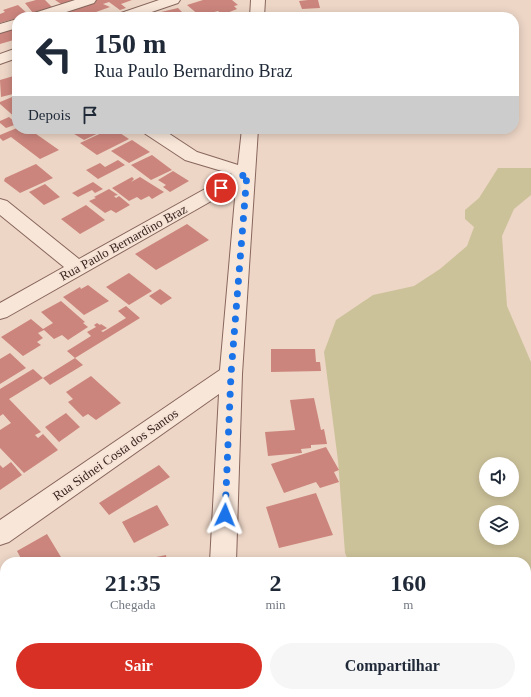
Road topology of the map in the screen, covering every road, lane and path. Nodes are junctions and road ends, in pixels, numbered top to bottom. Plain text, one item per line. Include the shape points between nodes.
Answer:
1 (88, 0) edge
2 (173, 0) edge
3 (258, 0) edge
4 (51, 12) edge
5 (138, 12) edge
6 (257, 12) edge
7 (12, 25) edge
8 (0, 29) edge
9 (12, 55) edge
10 (0, 59) edge
11 (158, 134) edge
12 (250, 134) edge
13 (247, 173) junction
14 (0, 205) edge
15 (78, 268) junction
16 (0, 312) edge
17 (231, 374) junction
18 (0, 534) edge
19 (223, 557) edge

1 - 4 street
2 - 5 street
3 - 6 street
7 - 8 street
9 - 10 street
11 - 13 street via 191,156
12 - 13 street
13 - 15 street, Rua Paulo Bernardino Braz
13 - 17 street
14 - 15 street
15 - 16 street, Rua Paulo Bernardino Braz
17 - 18 street, Rua Sidnei Costa dos Santos
17 - 19 street

